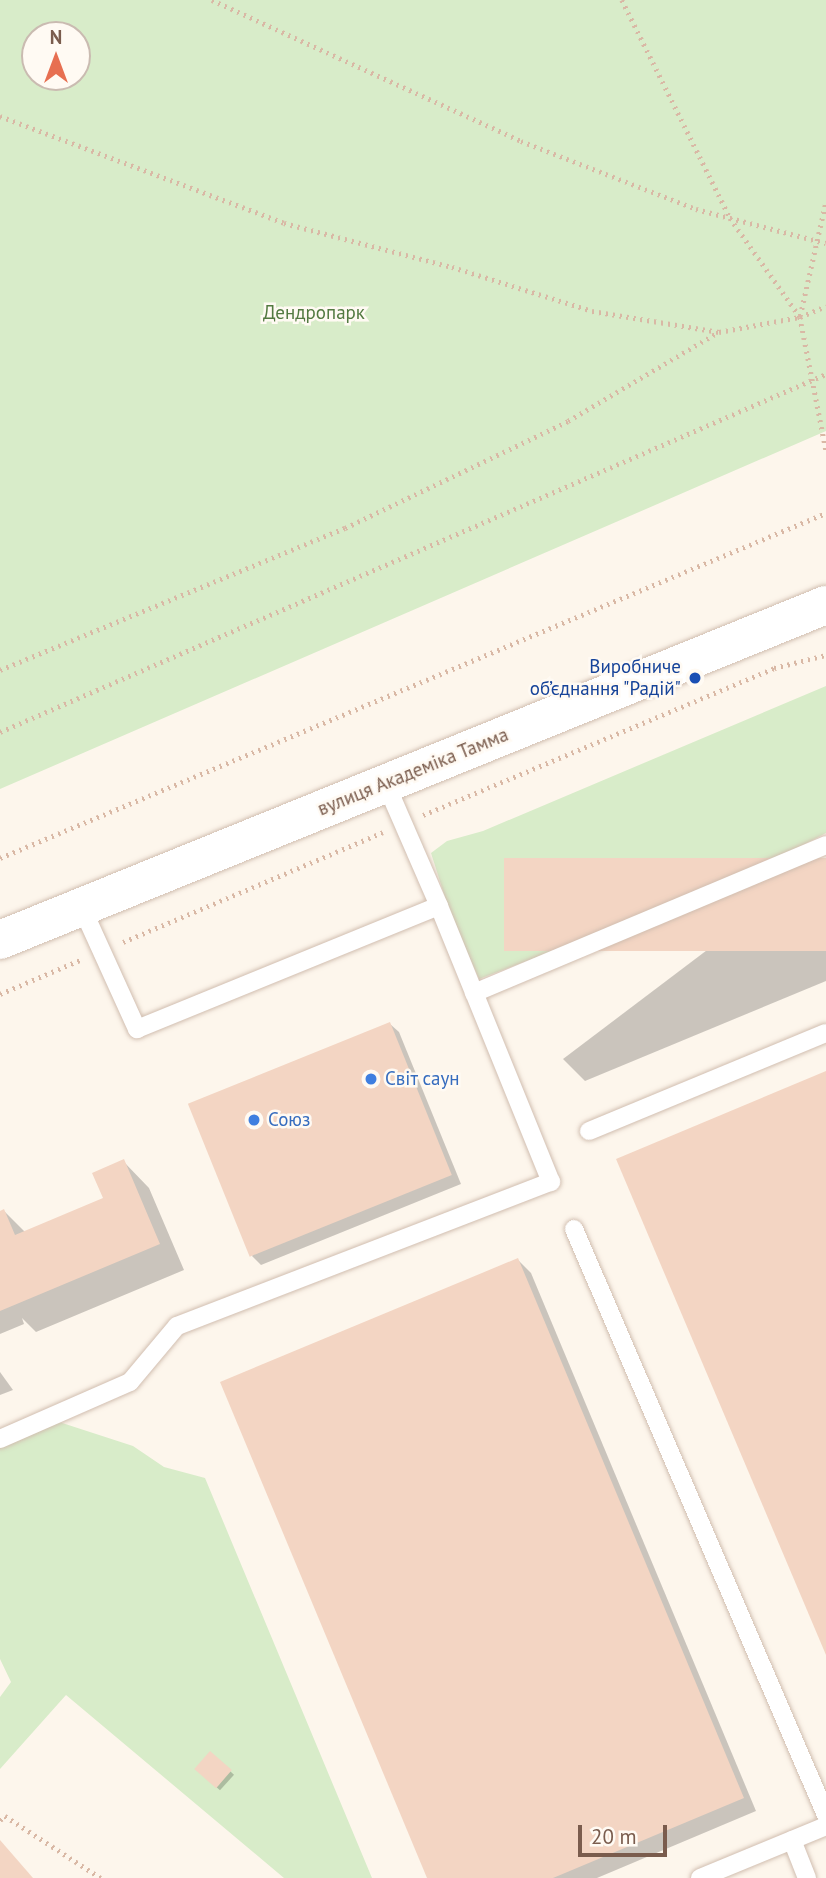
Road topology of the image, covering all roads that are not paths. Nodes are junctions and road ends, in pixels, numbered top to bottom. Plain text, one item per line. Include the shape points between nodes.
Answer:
1 (826, 605) edge
2 (385, 782) junction
3 (826, 845) edge
4 (439, 906) junction
5 (83, 910) junction
6 (0, 940) edge
7 (474, 993) junction
8 (826, 1033) edge
9 (589, 1131) dead end
10 (574, 1229) dead end
11 (0, 1438) edge
12 (826, 1815) edge
13 (826, 1826) edge
14 (792, 1840) junction
15 (701, 1878) edge
16 (807, 1878) edge

1 - 2 main road, вулиця Академіка Тамма
2 - 4 lane
2 - 5 main road, вулиця Академіка Тамма
3 - 7 lane
4 - 5 lane via 137,1028
4 - 7 lane
5 - 6 main road, вулиця Академіка Тамма
7 - 11 lane via 551,1182 177,1326 130,1382
8 - 9 lane
10 - 12 lane
13 - 14 lane
14 - 15 lane
14 - 16 lane

